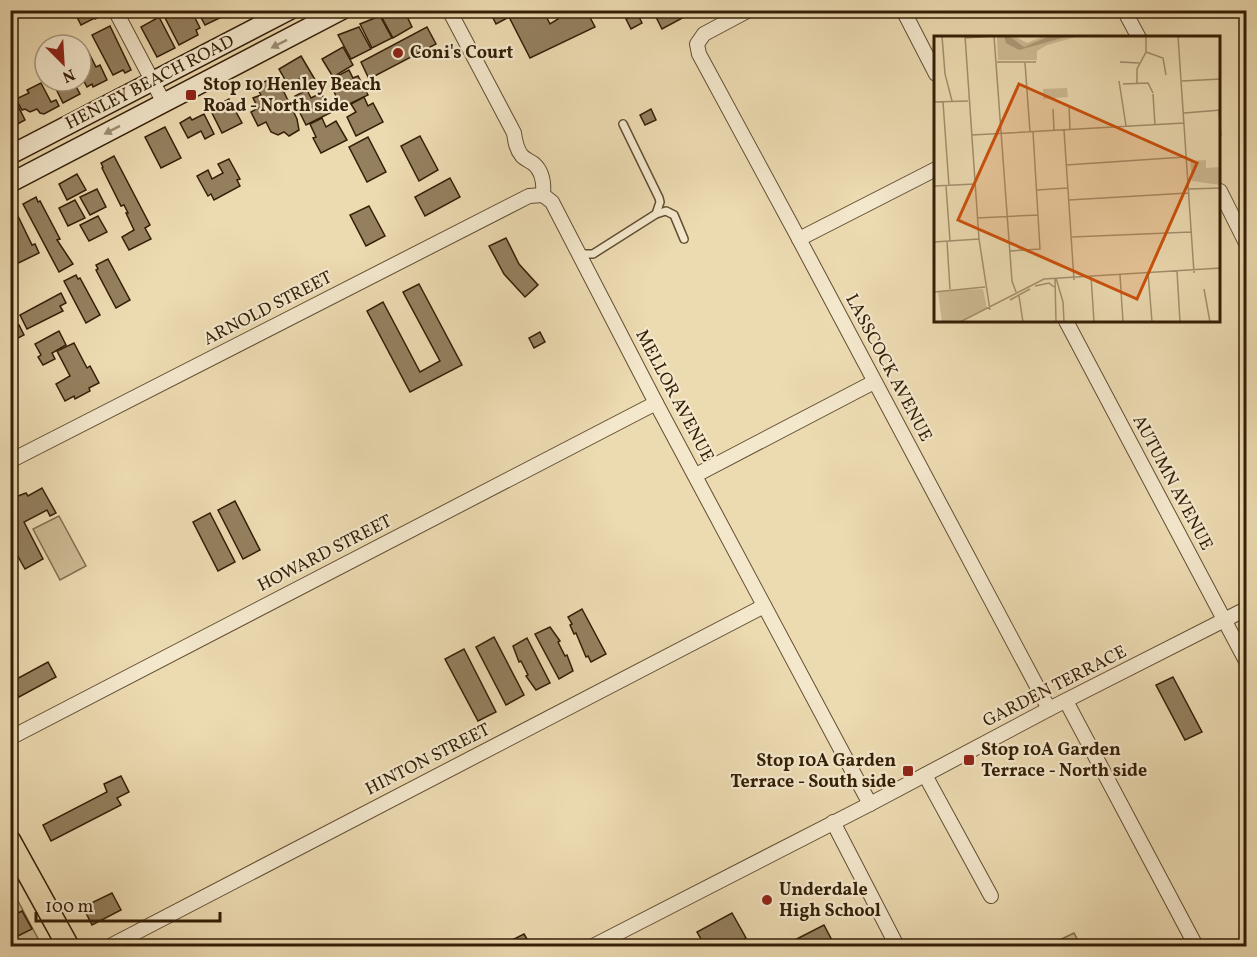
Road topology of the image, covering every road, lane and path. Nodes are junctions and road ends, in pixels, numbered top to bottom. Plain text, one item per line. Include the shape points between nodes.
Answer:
1 (115, 10) edge
2 (290, 10) edge
3 (449, 10) edge
4 (749, 10) edge
5 (903, 10) edge
6 (1124, 10) edge
7 (333, 12) edge
8 (1138, 36) edge
9 (934, 70) edge
10 (152, 82) junction
11 (164, 103) junction
12 (623, 124) dead end
13 (10, 155) edge
14 (934, 170) edge
15 (10, 183) edge
16 (1221, 193) edge
17 (543, 195) junction
18 (656, 214) junction
19 (684, 239) dead end
20 (800, 239) junction
21 (1246, 243) edge
22 (579, 254) junction
23 (1067, 322) edge
24 (874, 382) junction
25 (656, 403) junction
26 (10, 461) edge
27 (696, 475) junction
28 (764, 606) junction
29 (1246, 609) edge
30 (1225, 620) junction
31 (1246, 661) edge
32 (1066, 700) junction
33 (1049, 709) junction
34 (10, 738) edge
35 (925, 775) junction
36 (870, 804) junction
37 (833, 822) junction
38 (10, 841) edge
39 (991, 896) dead end
40 (68, 946) edge
41 (110, 946) edge
42 (593, 946) edge
43 (897, 946) edge
44 (1196, 946) edge

1 - 10 street
2 - 10 main road, HENLEY BEACH ROAD
3 - 17 street, MELLOR AVENUE via 514,133 522,156 538,167
4 - 20 street, LASSCOCK AVENUE via 704,34 697,44 699,54
5 - 9 street
6 - 8 street
7 -> 11 main road, HENLEY BEACH ROAD
10 - 11 street
10 - 13 main road, HENLEY BEACH ROAD
11 -> 15 main road, HENLEY BEACH ROAD
12 - 18 lane via 659,198
14 - 20 street
16 - 21 street
17 - 22 street, MELLOR AVENUE via 552,202
17 - 26 street, ARNOLD STREET via 529,196
18 - 19 lane via 666,211 674,215
18 - 22 lane via 593,254
20 - 24 street, LASSCOCK AVENUE
22 - 25 street, MELLOR AVENUE
23 - 30 street, AUTUMN AVENUE
24 - 27 street
24 - 33 street, LASSCOCK AVENUE
25 - 27 street, MELLOR AVENUE
25 - 34 street, HOWARD STREET
27 - 28 street, MELLOR AVENUE
28 - 36 street, MELLOR AVENUE
28 - 41 street, HINTON STREET
29 - 30 street, GARDEN TERRACE
30 - 31 street, AUTUMN AVENUE
30 - 32 street, GARDEN TERRACE
32 - 33 street, GARDEN TERRACE
32 - 44 street
33 - 35 street, GARDEN TERRACE
35 - 36 street, GARDEN TERRACE
35 - 39 street
36 - 37 street, GARDEN TERRACE
37 - 42 street, GARDEN TERRACE
37 - 43 street
38 - 40 main road

